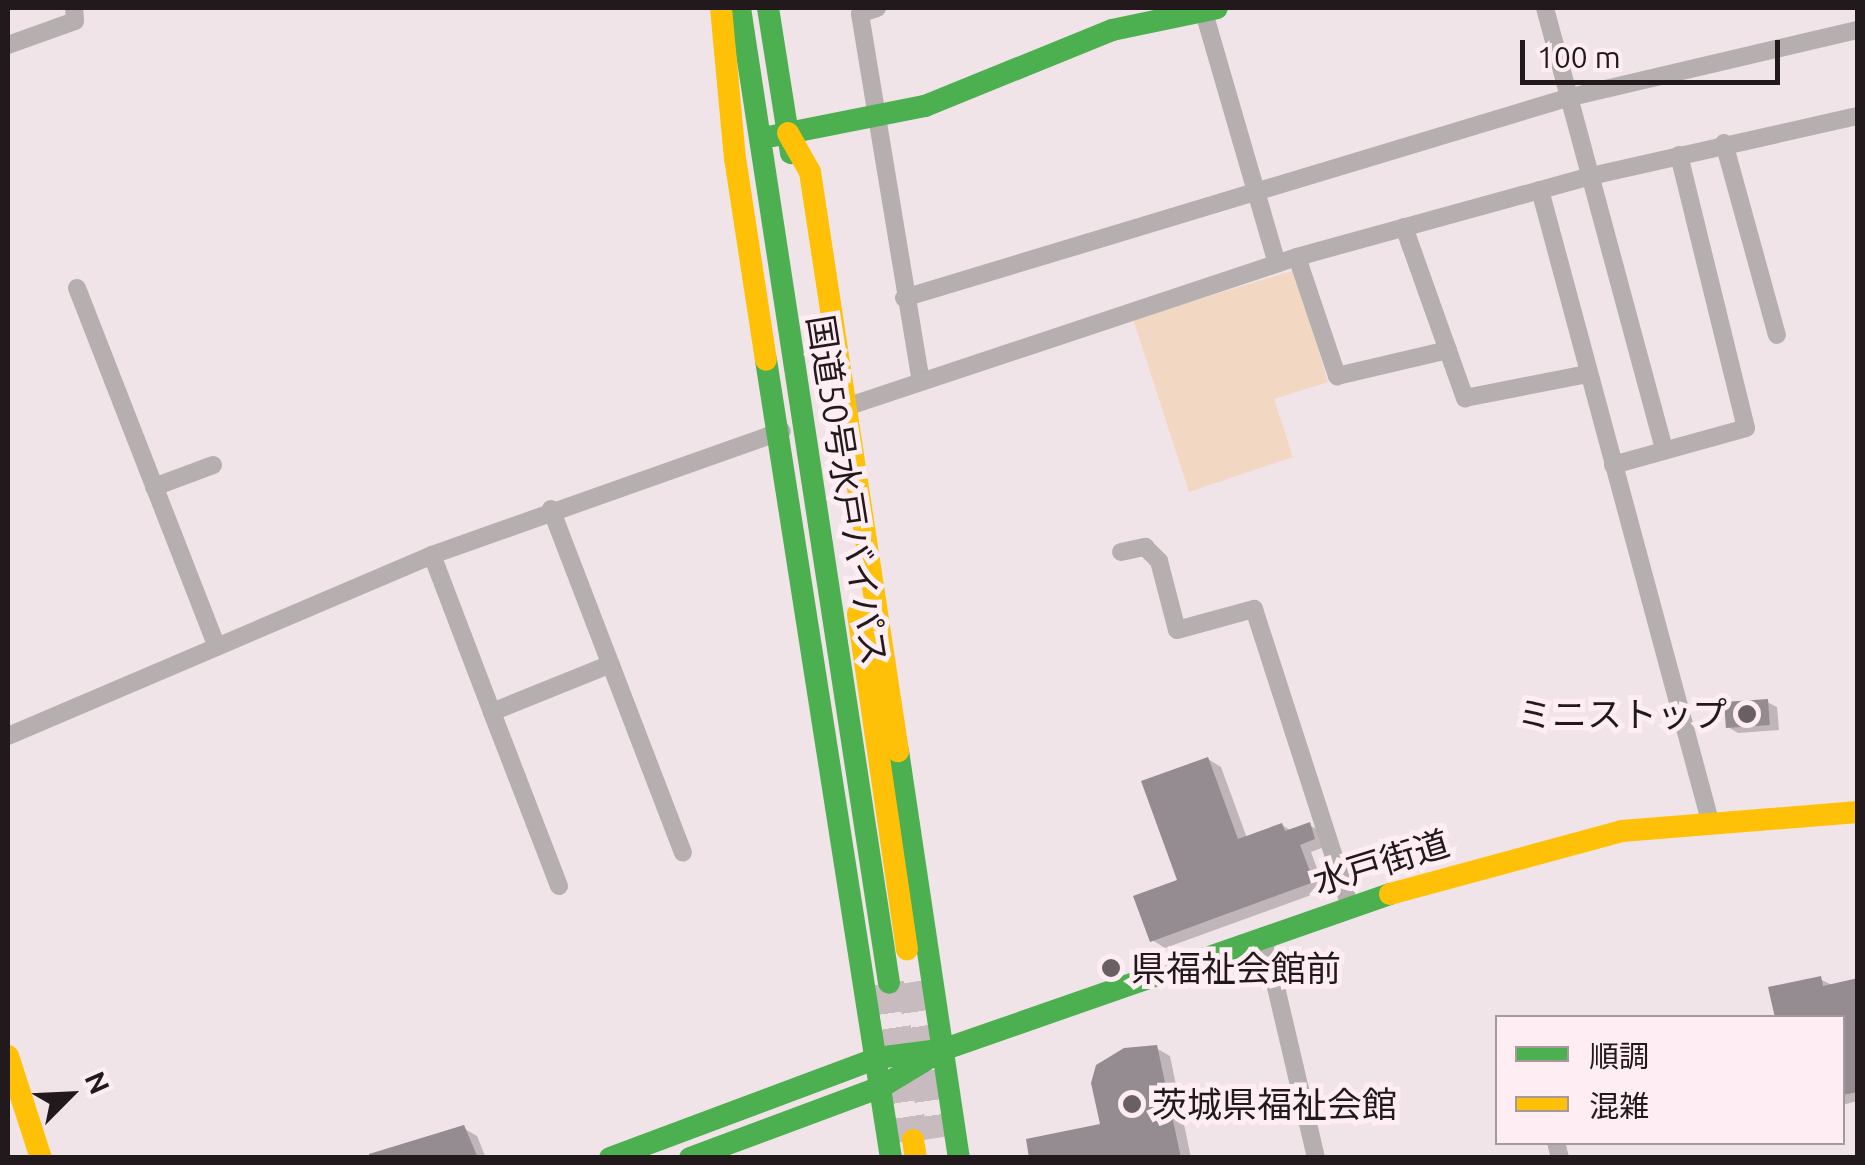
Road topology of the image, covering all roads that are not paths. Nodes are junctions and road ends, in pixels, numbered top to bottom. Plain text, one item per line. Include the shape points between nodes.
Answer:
1 (74, 8) edge
2 (721, 8) edge
3 (740, 8) edge
4 (768, 8) edge
5 (877, 8) edge
6 (1210, 8) edge
7 (1545, 8) edge
8 (1146, 14) edge
9 (1858, 30) edge
10 (8, 45) edge
11 (1567, 98) junction
12 (1858, 116) edge
13 (878, 118) junction
14 (788, 133) junction
15 (760, 138) junction
16 (1724, 144) junction
17 (1679, 155) junction
18 (735, 158) junction
19 (1590, 176) junction
20 (1255, 188) junction
21 (1540, 190) junction
22 (1404, 228) junction
23 (1298, 256) junction
24 (1277, 264) junction
25 (76, 288) dead end
26 (904, 298) junction
27 (1776, 335) dead end
28 (1448, 350) junction
29 (1587, 374) junction
30 (920, 378) junction
31 (846, 407) junction
32 (782, 430) junction
33 (1664, 449) junction
34 (1613, 464) junction
35 (212, 465) dead end
36 (154, 487) junction
37 (551, 509) junction
38 (1121, 552) dead end
39 (432, 555) junction
40 (217, 647) junction
41 (611, 664) junction
42 (492, 712) junction
43 (8, 736) edge
44 (1858, 812) edge
45 (1710, 821) junction
46 (684, 853) dead end
47 (559, 886) dead end
48 (1350, 906) junction
49 (1264, 936) junction
50 (942, 1050) junction
51 (8, 1056) edge
52 (876, 1058) junction
53 (881, 1087) junction
54 (41, 1158) edge
55 (610, 1158) edge
56 (690, 1158) edge
57 (891, 1158) edge
58 (959, 1158) edge
59 (1316, 1158) edge

1 - 10 street via 76,21
2 - 18 main road
3 - 15 main road, 国道50号水戸バイパス
4 - 14 main road, 国道50号水戸バイパス
5 - 13 street via 860,14
6 - 8 main road
6 - 20 street
7 - 11 street
8 - 13 main road via 945,99
9 - 11 street
11 - 19 street
11 - 20 street
12 - 16 street
13 - 14 main road
13 - 26 street
14 - 15 main road
14 - 15 main road, 国道50号水戸バイパス via 900,982
14 - 31 main road via 810,172
15 - 18 main road
16 - 17 street
16 - 27 street
17 - 19 street
17 - 33 street via 1746,428
18 - 32 main road
19 - 21 street
19 - 33 street
20 - 24 street
20 - 26 street
21 - 22 street
21 - 29 street
22 - 23 street
22 - 28 street
23 - 24 street
23 - 28 street via 1337,376
24 - 30 street
25 - 36 street
26 - 30 street
28 - 29 street via 1465,398
29 - 34 street
30 - 31 street
31 - 50 main road
32 - 37 street
32 - 52 main road
33 - 34 street
34 - 45 street
35 - 36 street
36 - 40 street
37 - 39 street
37 - 41 street
38 - 48 street via 1145,547 1159,561 1177,630 1254,610
39 - 40 street
39 - 42 street
40 - 43 street
41 - 42 street
41 - 46 street
42 - 47 street
44 - 45 main road, 水戸街道
45 - 48 main road, 水戸街道 via 1589,839
48 - 49 main road, 水戸街道
49 - 50 main road, 水戸街道
49 - 59 street
50 - 52 main road, 水戸街道
50 - 53 main road, 水戸街道
50 - 58 main road
51 - 54 main road
52 - 53 main road
52 - 55 main road, 水戸街道
53 - 56 main road, 水戸街道
53 - 57 main road

